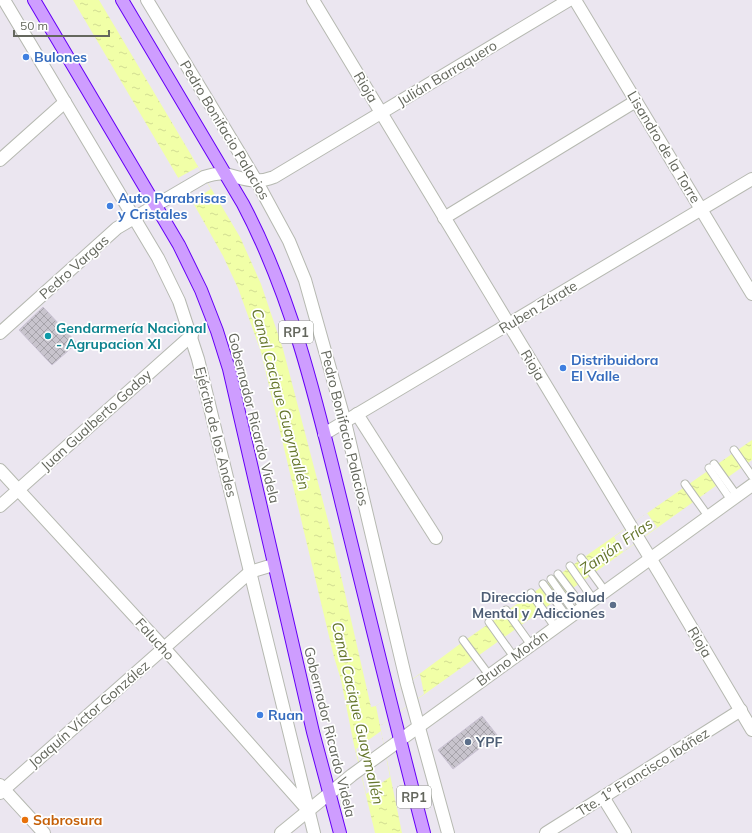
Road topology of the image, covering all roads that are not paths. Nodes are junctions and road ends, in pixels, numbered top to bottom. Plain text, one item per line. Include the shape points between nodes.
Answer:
1 (4, 0) edge
2 (34, 0) edge
3 (122, 0) edge
4 (147, 0) edge
5 (569, 0) edge
6 (576, 0) edge
7 (315, 1) edge
8 (636, 101) junction
9 (65, 102) junction
10 (381, 113) junction
11 (0, 160) edge
12 (225, 174) junction
13 (752, 179) edge
14 (257, 182) junction
15 (156, 205) junction
16 (701, 210) junction
17 (133, 218) junction
18 (444, 218) junction
19 (752, 294) edge
20 (508, 325) junction
21 (0, 333) edge
22 (192, 335) junction
23 (357, 414) junction
24 (345, 422) junction
25 (324, 434) junction
26 (734, 451) dead end
27 (712, 467) dead end
28 (0, 470) edge
29 (752, 476) edge
30 (686, 485) dead end
31 (752, 485) edge
32 (18, 490) junction
33 (734, 498) junction
34 (0, 506) edge
35 (708, 516) junction
36 (436, 538) dead end
37 (650, 558) junction
38 (582, 559) dead end
39 (273, 565) junction
40 (570, 567) dead end
41 (250, 572) junction
42 (559, 575) dead end
43 (552, 580) dead end
44 (544, 585) dead end
45 (605, 591) junction
46 (532, 594) dead end
47 (593, 599) junction
48 (507, 611) dead end
49 (575, 613) junction
50 (490, 622) dead end
51 (556, 627) junction
52 (464, 641) dead end
53 (531, 645) junction
54 (164, 648) junction
55 (514, 657) junction
56 (490, 675) junction
57 (741, 710) junction
58 (418, 728) junction
59 (752, 730) edge
60 (400, 740) junction
61 (1, 789) edge
62 (329, 792) junction
63 (603, 797) junction
64 (308, 809) junction
65 (44, 833) edge
66 (281, 833) edge
67 (314, 833) edge
68 (340, 833) edge
69 (424, 833) edge
70 (448, 833) edge
71 (546, 833) edge
72 (625, 833) edge

1 - 9 street, Ejército de los Andes
2 - 15 highway, Gobernador Ricardo Videla
3 - 12 highway, RP1
4 - 14 street, Pedro Bonifacio Palacios
5 - 10 street, Julián Barraquero
6 - 8 street, Lisandro de la Torre
7 - 10 street, Rioja
8 - 16 street, Lisandro de la Torre
8 - 18 street
9 - 11 street
9 - 17 street, Ejército de los Andes
10 - 14 street, Julián Barraquero via 274,177
10 - 18 street, Rioja
12 - 14 street
12 - 15 street, Pedro Vargas via 194,183
12 - 25 highway, RP1 via 259,236 282,290 302,351
13 - 16 street, Ruben Zárate
14 - 24 street, Pedro Bonifacio Palacios via 289,241 305,280
15 - 17 street, Pedro Vargas
15 - 39 highway, Gobernador Ricardo Videla via 198,283 217,331 229,369
16 - 19 street, Lisandro de la Torre
16 - 20 street, Ruben Zárate
17 - 21 street, Pedro Vargas via 117,228
17 - 22 street, Ejército de los Andes via 158,258 179,300
18 - 20 street, Rioja
20 - 23 street, Ruben Zárate
20 - 37 street, Rioja
22 - 32 street, Juan Gualberto Godoy
22 - 41 street, Ejército de los Andes
23 - 24 street, Ruben Zárate
23 - 36 street
24 - 25 street, Ruben Zárate
24 - 58 street, Pedro Bonifacio Palacios
25 - 60 highway, RP1
26 - 29 lane
27 - 33 lane
28 - 32 street, Falucho
30 - 35 lane
31 - 33 street, Bruno Morón
32 - 34 street, Juan Gualberto Godoy
32 - 54 street, Falucho
33 - 35 street, Bruno Morón
35 - 37 street, Bruno Morón
37 - 45 street, Bruno Morón
37 - 57 street, Rioja
38 - 45 lane
39 - 41 street, Joaquín Víctor González
39 - 62 highway, Gobernador Ricardo Videla
40 - 47 lane
41 - 54 street, Joaquín Víctor González
41 - 64 street, Ejército de los Andes
42 - 49 lane via 570,590
43 - 49 lane
44 - 49 lane via 555,601
45 - 47 street, Bruno Morón
46 - 51 lane
47 - 49 street, Bruno Morón
48 - 53 lane
49 - 51 street, Bruno Morón
50 - 55 lane
51 - 53 street, Bruno Morón
52 - 56 lane
53 - 55 street, Bruno Morón
54 - 61 street, Joaquín Víctor González
54 - 64 street, Falucho
55 - 56 street, Bruno Morón
56 - 58 street, Bruno Morón
57 - 59 street, Rioja
57 - 63 street, Tte. 1° Francisco Ibáñez
58 - 60 street, Bruno Morón
58 - 70 street, Pedro Bonifacio Palacios
60 - 62 street, Bruno Morón
60 - 69 highway, RP1
61 - 65 street
62 - 64 street, Bruno Morón
62 - 68 highway, Gobernador Ricardo Videla
63 - 71 street, Tte. 1° Francisco Ibáñez
63 - 72 street
64 - 66 street, Bruno Morón
64 - 67 street, Ejército de los Andes

